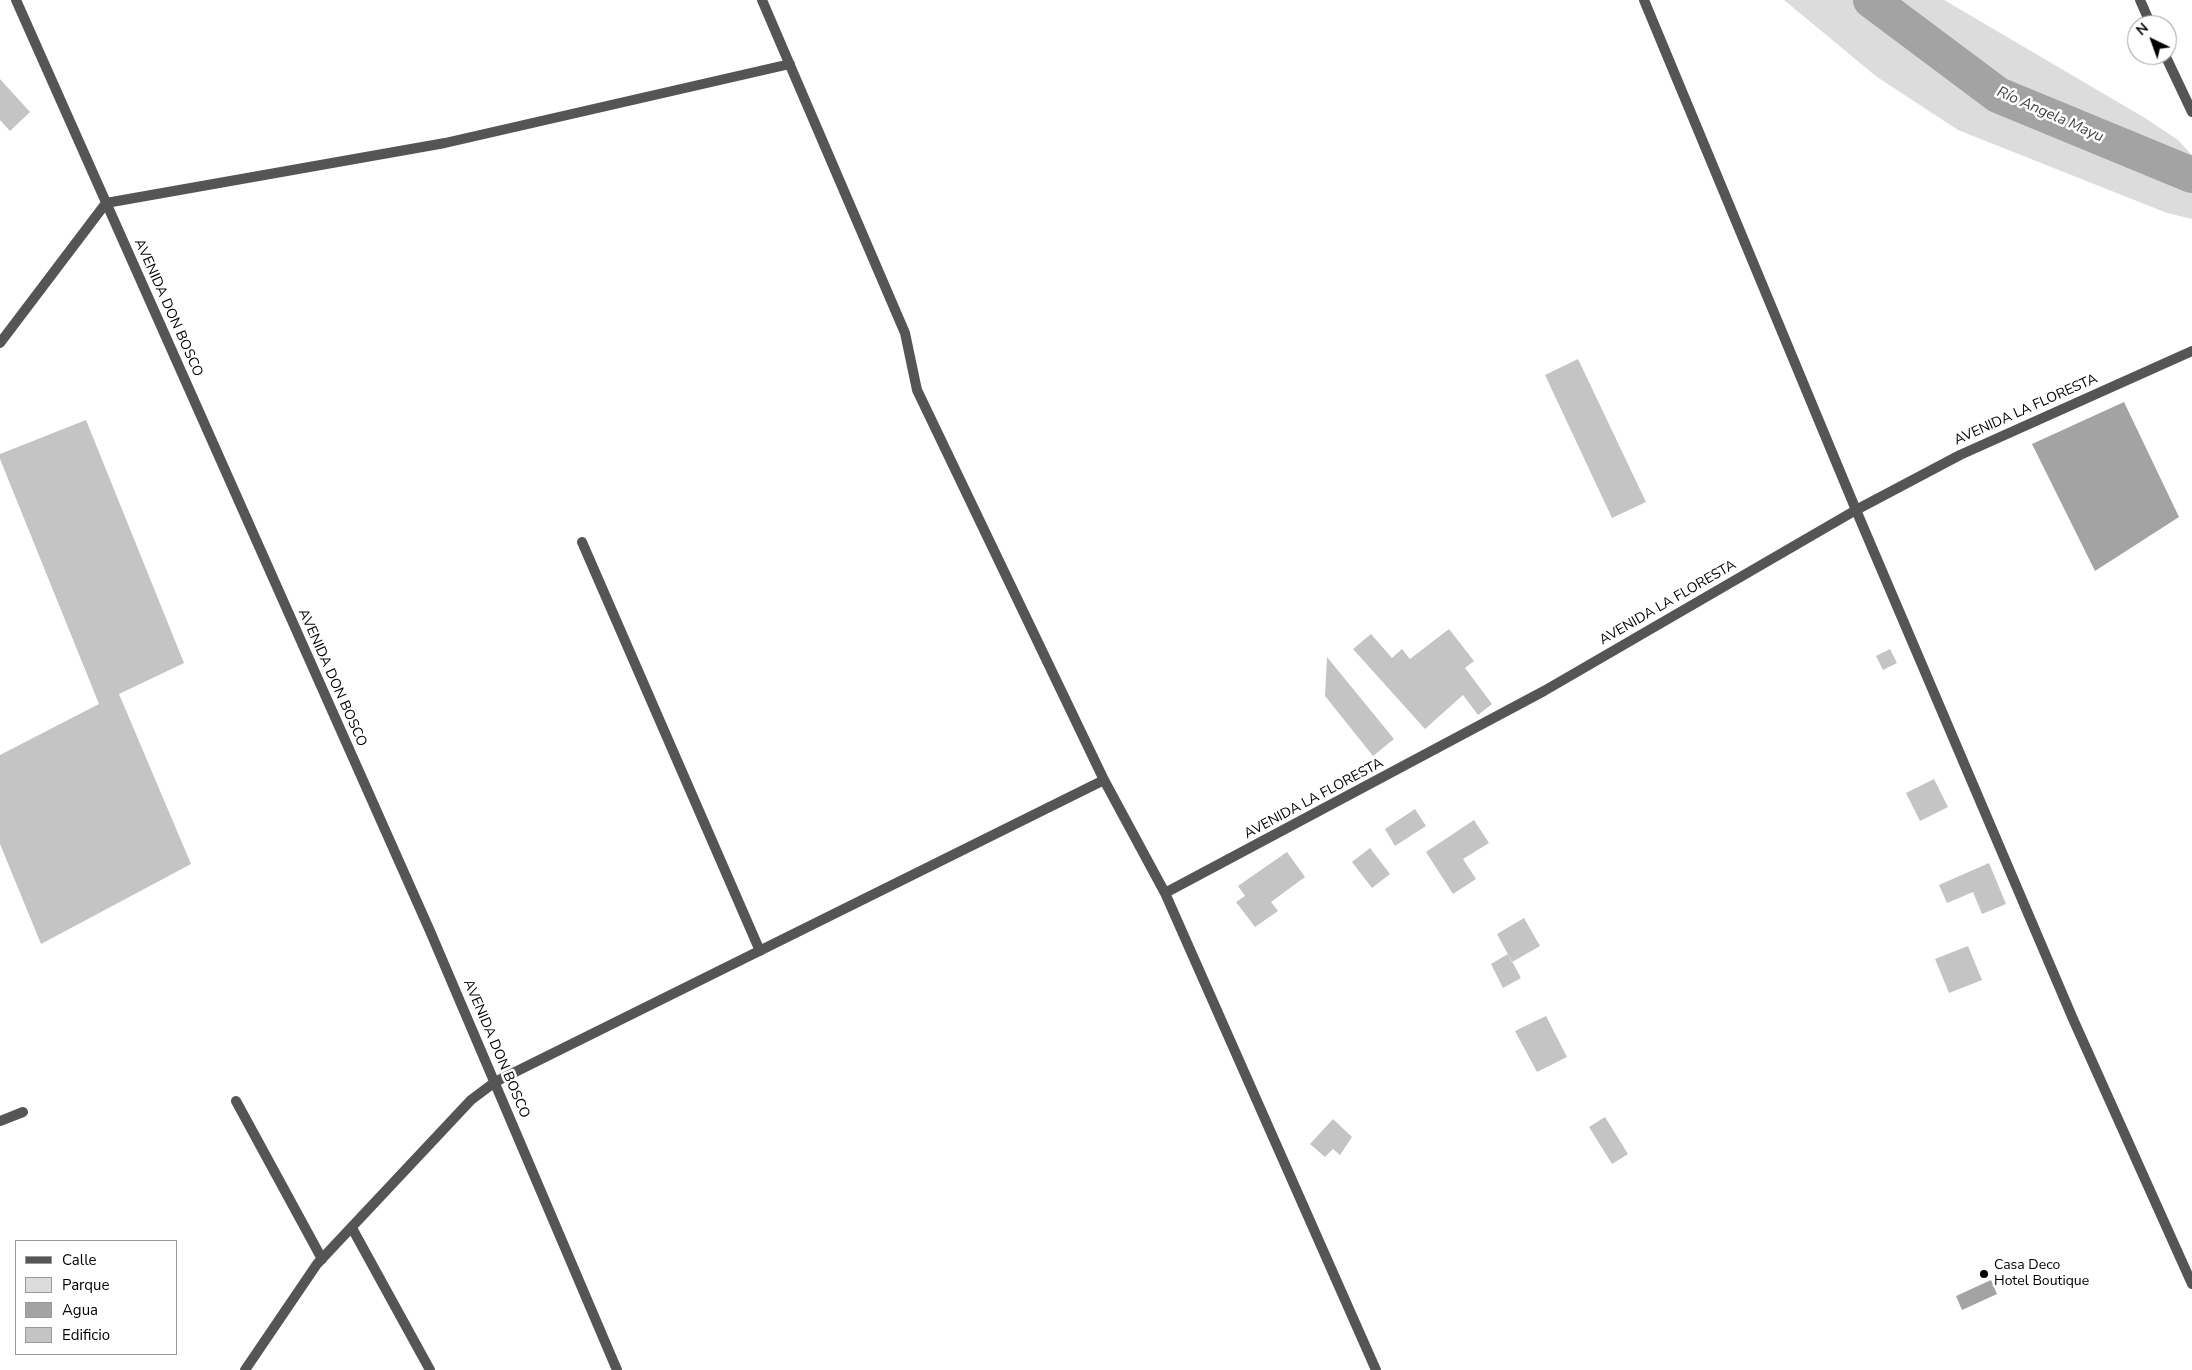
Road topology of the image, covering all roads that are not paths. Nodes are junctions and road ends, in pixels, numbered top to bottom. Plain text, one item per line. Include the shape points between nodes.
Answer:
1 (16, 0) edge
2 (762, 0) edge
3 (1644, 0) edge
4 (2140, 0) edge
5 (2147, 15) edge
6 (790, 64) junction
7 (2170, 65) edge
8 (2192, 112) edge
9 (106, 203) junction
10 (0, 343) edge
11 (2192, 351) edge
12 (1856, 510) junction
13 (582, 542) dead end
14 (1104, 780) junction
15 (1165, 893) junction
16 (760, 952) junction
17 (495, 1082) junction
18 (236, 1101) dead end
19 (23, 1112) dead end
20 (0, 1121) edge
21 (352, 1228) junction
22 (322, 1259) junction
23 (2192, 1284) edge
24 (244, 1370) edge
25 (430, 1370) edge
26 (617, 1370) edge
27 (1376, 1370) edge

1 - 9 street, AVENIDA DON BOSCO
2 - 6 street
3 - 12 street
4 - 5 street
6 - 9 street via 445,143
6 - 14 street via 905,333 916,390
7 - 8 street
9 - 10 street
9 - 17 street, AVENIDA DON BOSCO
11 - 12 street, AVENIDA LA FLORESTA via 1960,455
12 - 15 street, AVENIDA LA FLORESTA via 1544,691
12 - 23 street via 2073,1019
13 - 16 street
14 - 15 street
14 - 16 street
15 - 27 street
16 - 17 street
17 - 21 street via 471,1100
17 - 26 street, AVENIDA DON BOSCO
18 - 22 street
19 - 20 street
21 - 22 street
21 - 25 street
22 - 24 street

